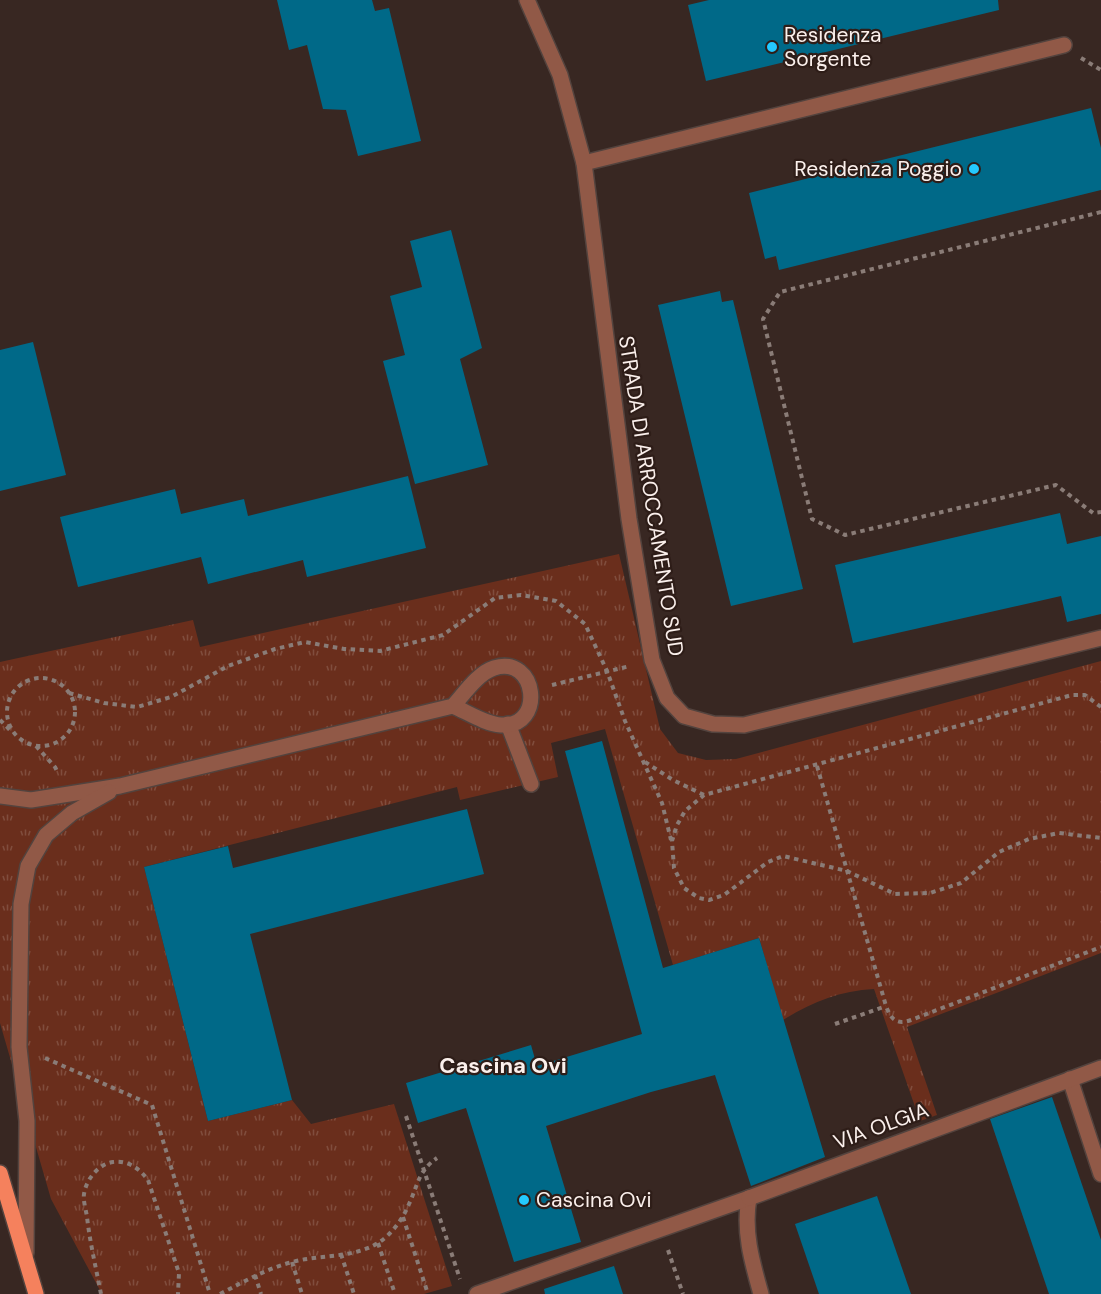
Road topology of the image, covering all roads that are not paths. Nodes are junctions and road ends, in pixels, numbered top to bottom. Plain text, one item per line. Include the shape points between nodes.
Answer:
1 (527, 0) edge
2 (1064, 45) dead end
3 (584, 163) junction
4 (1101, 638) edge
5 (453, 705) junction
6 (508, 724) junction
7 (531, 784) dead end
8 (120, 786) junction
9 (0, 796) edge
10 (1101, 1068) edge
11 (1070, 1079) junction
12 (0, 1173) edge
13 (1101, 1174) edge
14 (748, 1198) junction
15 (26, 1262) junction
16 (36, 1294) edge
17 (477, 1294) edge
18 (761, 1294) edge

1 - 3 street, STRADA DI ARROCCAMENTO SUD via 560,75
2 - 3 street
3 - 4 street, STRADA DI ARROCCAMENTO SUD via 629,519 652,660 667,698 684,716 713,724 744,725
5 - 6 street via 489,722
5 - 6 street via 484,674 497,667 509,667 526,679 531,704 522,718
5 - 8 street
6 - 7 street
8 - 9 street via 31,800
8 - 15 street via 72,813 46,834 28,866 21,904 19,1047 27,1121
10 - 11 street, VIA OLGIA
11 - 13 street
11 - 14 street, VIA OLGIA
12 - 15 main road
14 - 17 street, VIA OLGIA
14 - 18 street via 748,1245
15 - 16 main road

